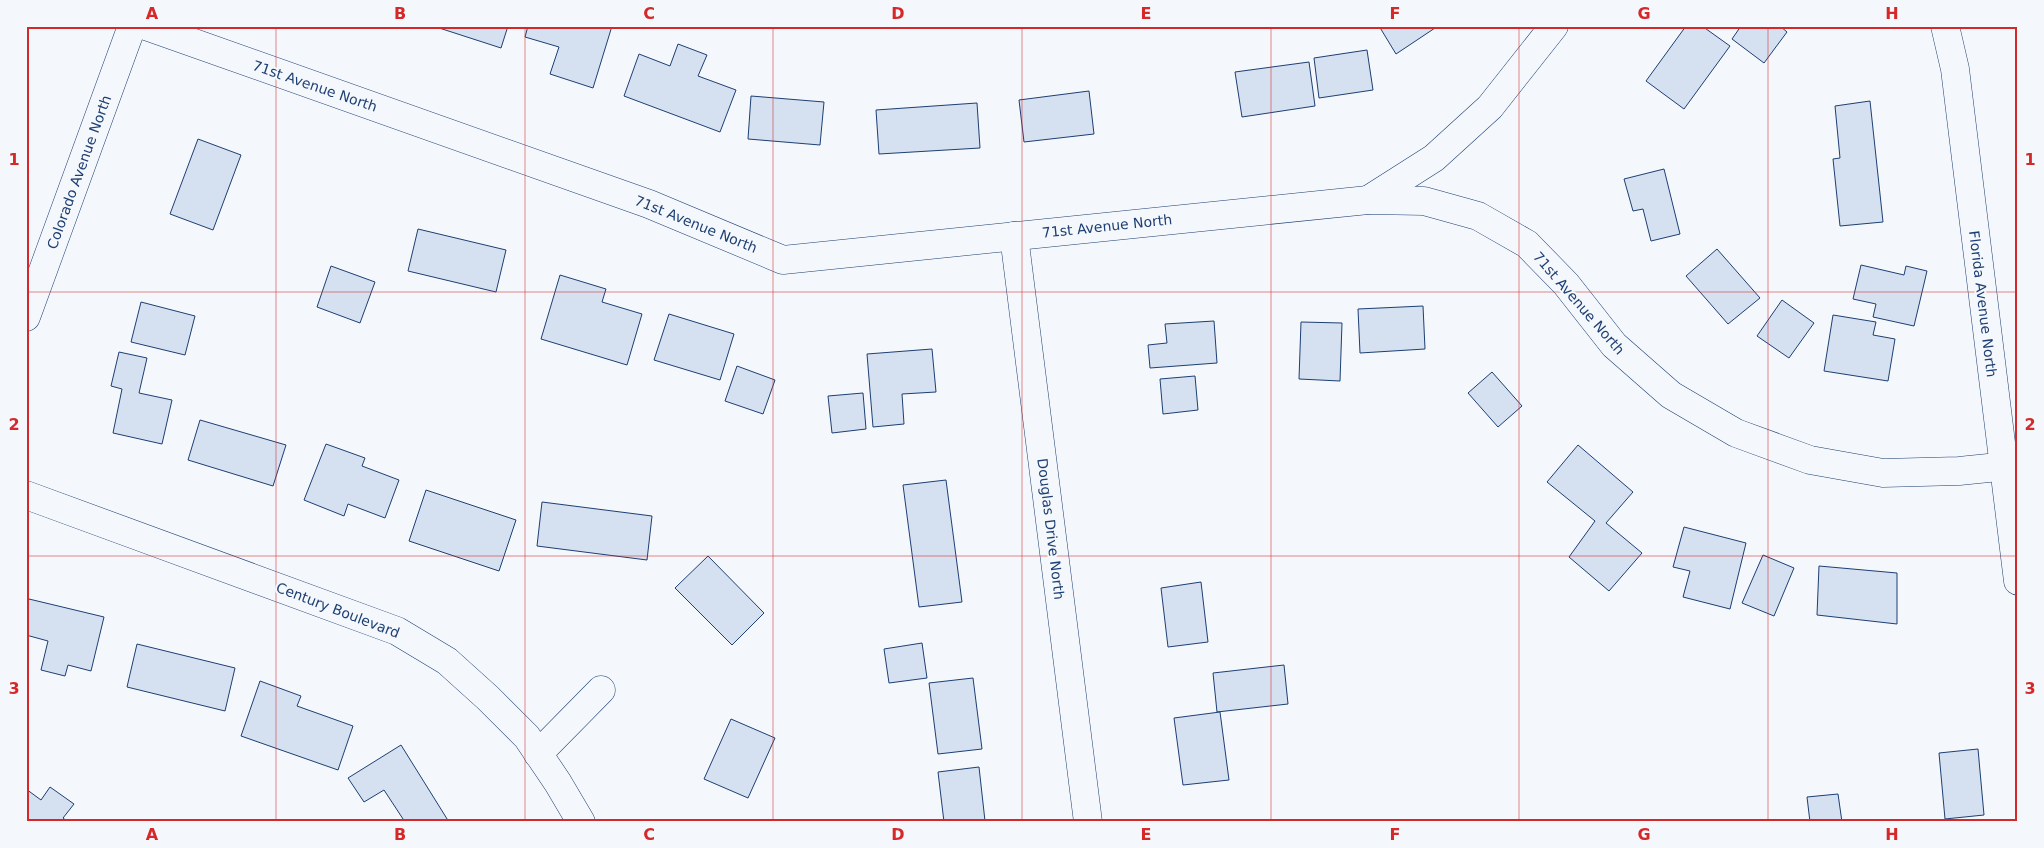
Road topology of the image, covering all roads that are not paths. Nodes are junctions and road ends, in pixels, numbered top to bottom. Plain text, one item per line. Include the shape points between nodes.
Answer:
1 (132, 26) edge
2 (146, 26) edge
3 (1554, 26) edge
4 (1945, 26) edge
5 (1368, 200) junction
6 (1014, 236) junction
7 (26, 317) edge
8 (2010, 466) edge
9 (26, 495) edge
10 (2018, 581) edge
11 (601, 690) dead end
12 (538, 754) junction
13 (581, 822) edge
14 (1088, 822) edge

1 - 7 street, Colorado Avenue North
2 - 6 street, 71st Avenue North via 649,204 783,260
3 - 5 street via 1490,107 1434,158
4 - 8 street, Florida Avenue North via 1955,69
5 - 6 street, 71st Avenue North
5 - 8 street, 71st Avenue North via 1424,200 1478,216 1527,244 1566,284 1614,346 1671,395 1736,433 1810,460 1883,473
6 - 14 street, Douglas Drive North
8 - 10 street, Florida Avenue North
9 - 12 street, Century Boulevard via 397,631 447,661 527,737
11 - 12 street
12 - 13 street, Century Boulevard

